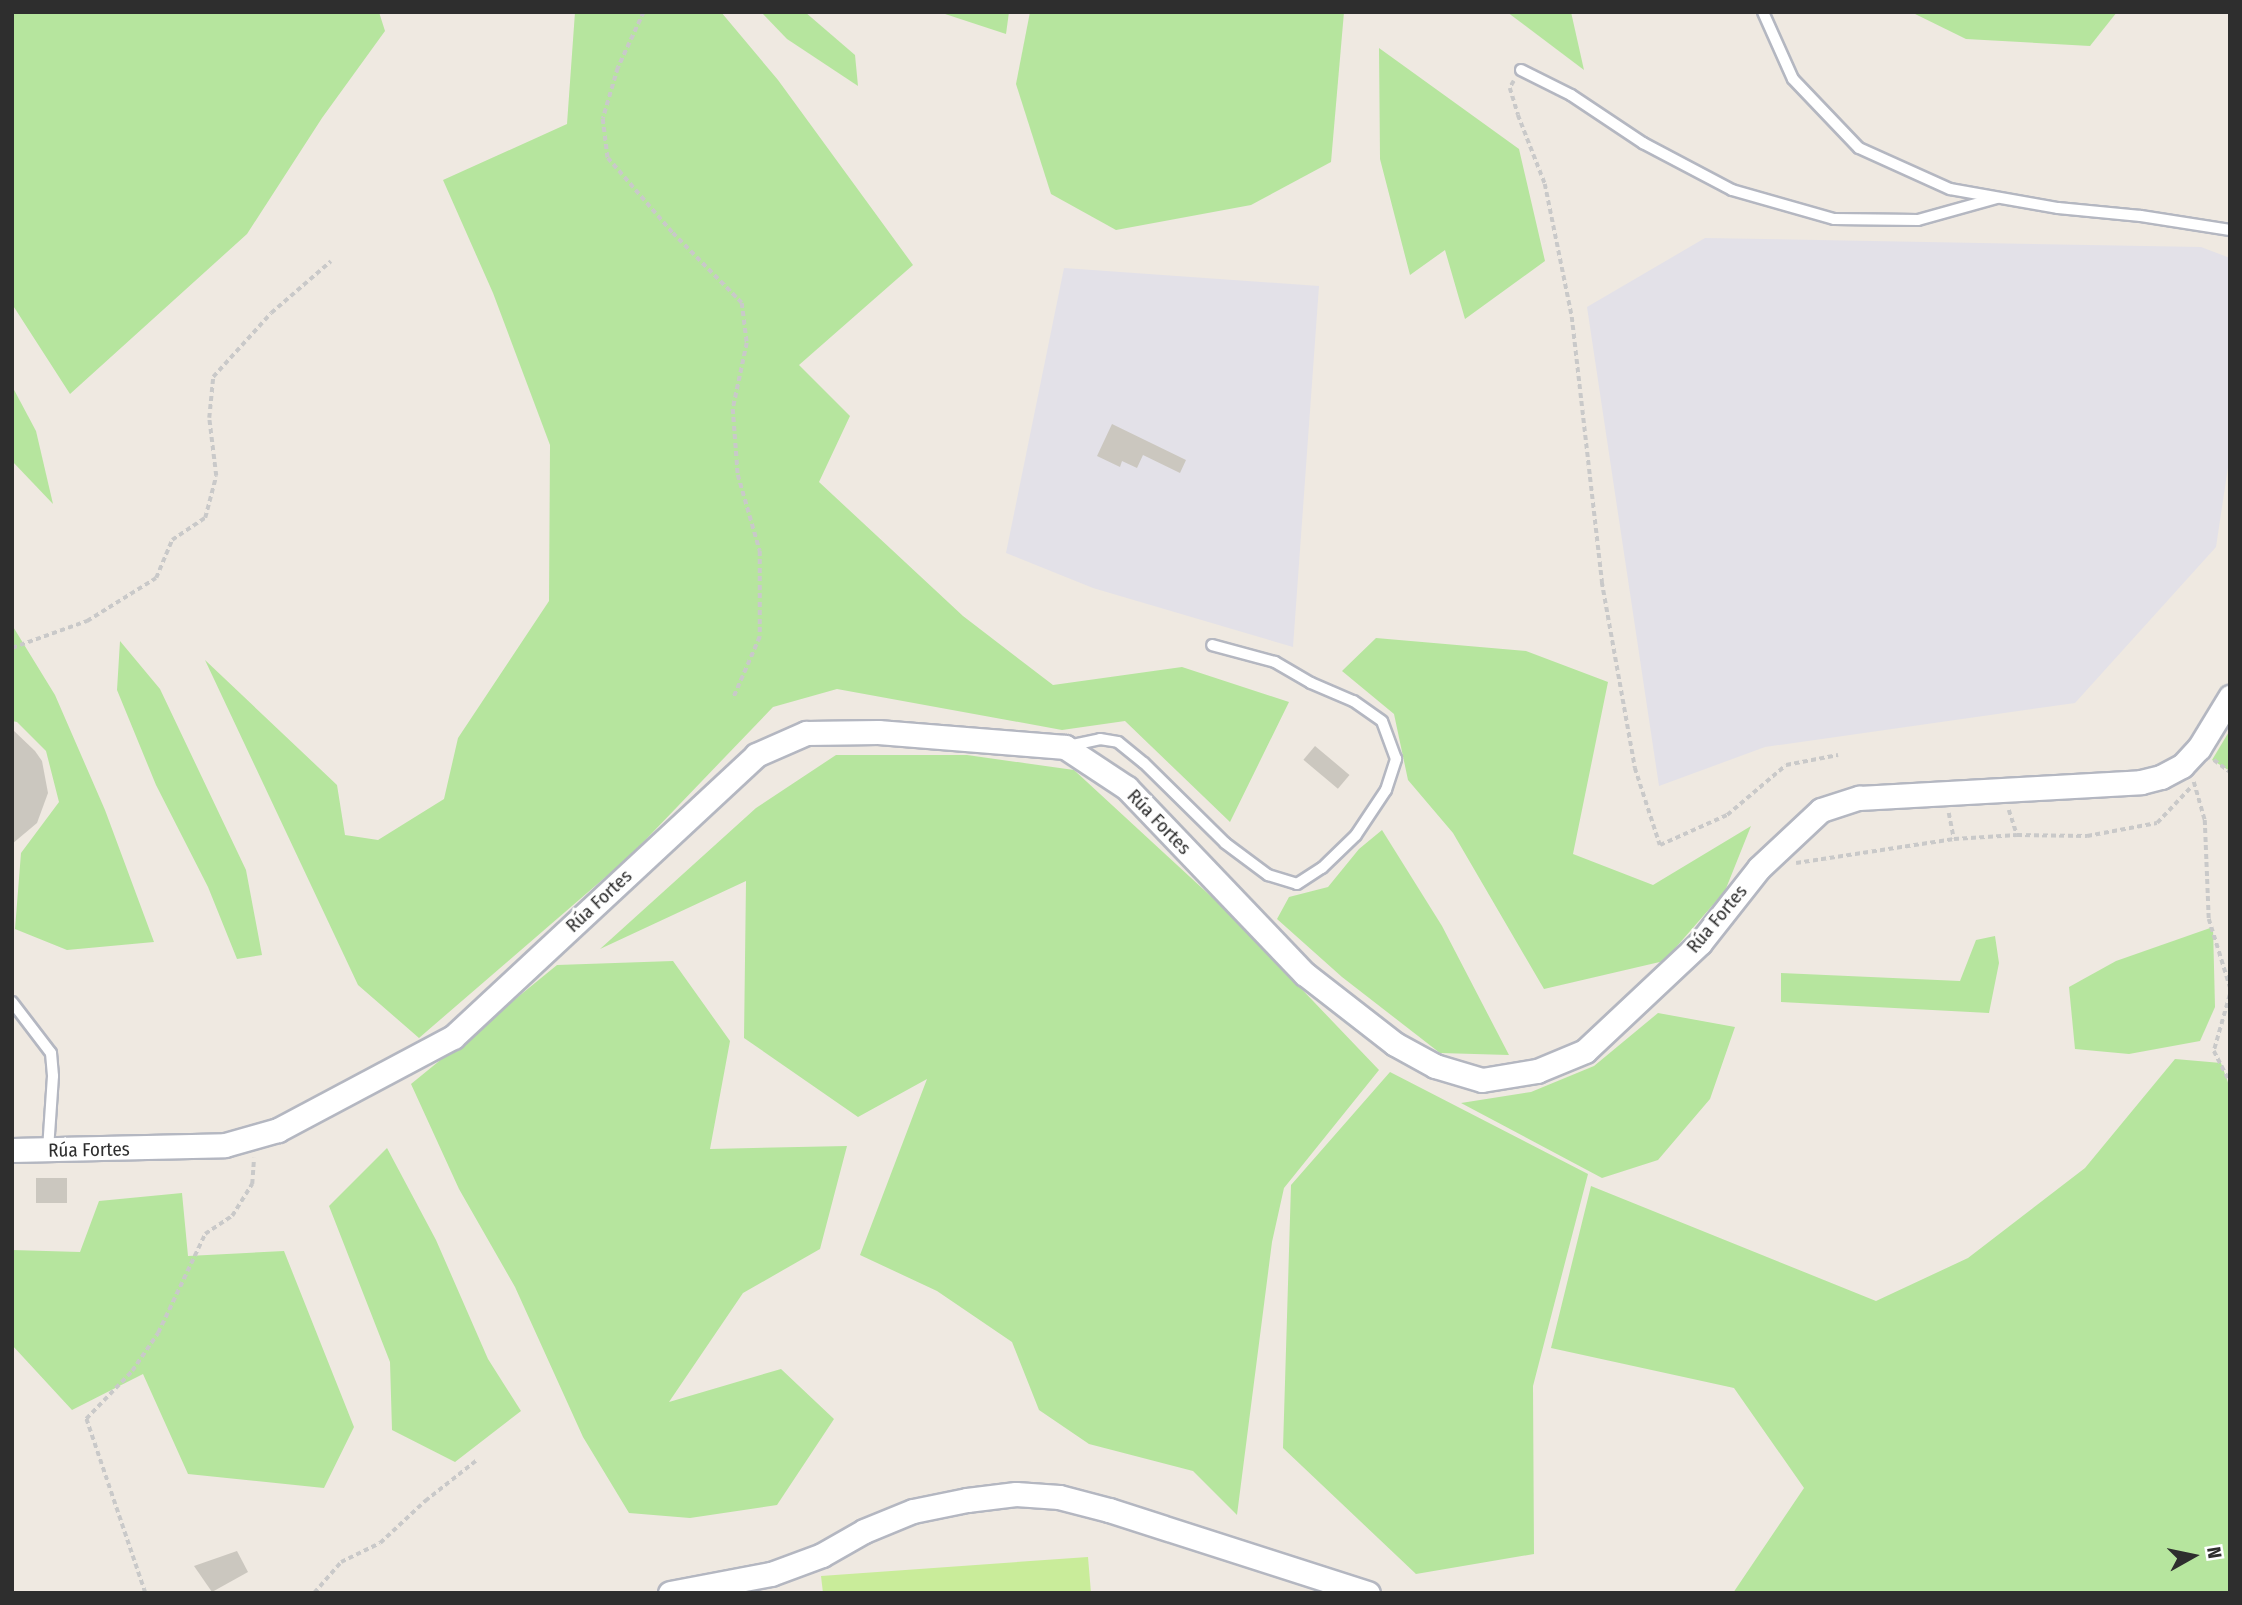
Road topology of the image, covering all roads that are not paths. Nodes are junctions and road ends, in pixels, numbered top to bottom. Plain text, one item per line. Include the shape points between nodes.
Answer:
1 (1763, 12) edge
2 (1521, 70) road end
3 (1999, 198) junction
4 (2230, 230) edge
5 (1212, 645) dead end
6 (2230, 697) edge
7 (1065, 747) junction
8 (12, 1002) edge
9 (12, 1150) edge
10 (48, 1151) junction
11 (670, 1593) edge
12 (1368, 1593) edge

1 - 3 lane via 1793,79 1859,148 1950,188
2 - 3 lane via 1732,190 1834,219 1919,220
3 - 4 lane
5 - 7 lane via 1275,662 1382,721 1396,759 1387,790 1356,835 1322,868 1297,884 1268,875 1225,843 1118,742 1100,739
6 - 7 street, Rúa Fortes via 2199,748 2189,775 2141,782 1859,798 1821,810 1759,868 1699,943 1585,1051 1537,1071 1482,1080 1435,1066 1395,1044 1305,974 1128,788
7 - 10 street, Rúa Fortes via 878,732 806,733 756,755 453,1037 278,1129 225,1145
8 - 10 lane via 51,1053 54,1076
9 - 10 street, Rúa Fortes
11 - 12 street via 771,1574 913,1511 1016,1494 1059,1497 1109,1510

